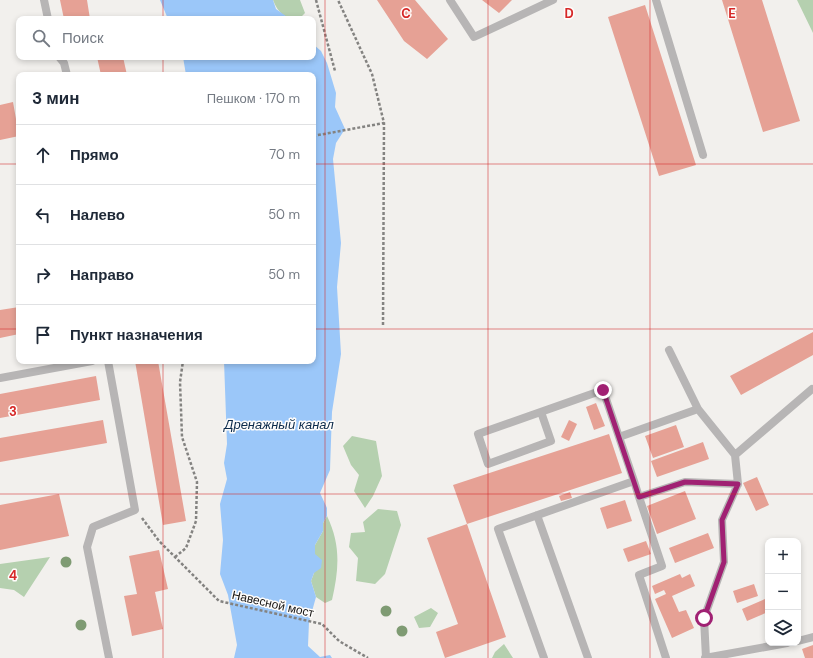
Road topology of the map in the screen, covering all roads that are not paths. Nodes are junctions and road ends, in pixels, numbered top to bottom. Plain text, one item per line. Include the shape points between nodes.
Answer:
1 (44, 0) edge
2 (450, 0) edge
3 (553, 0) edge
4 (656, 0) edge
5 (47, 16) edge
6 (62, 60) edge
7 (66, 72) edge
8 (703, 155) dead end
9 (669, 350) dead end
10 (76, 364) edge
11 (109, 364) edge
12 (0, 378) edge
13 (812, 389) dead end
14 (698, 408) junction
15 (541, 412) junction
16 (619, 437) junction
17 (735, 455) junction
18 (634, 481) junction
19 (738, 484) junction
20 (639, 497) junction
21 (537, 516) junction
22 (813, 637) edge
23 (801, 640) edge
24 (772, 646) edge
25 (109, 658) edge
26 (544, 658) edge
27 (588, 658) edge
28 (666, 658) edge
29 (706, 658) edge

1 - 5 lane
2 - 3 lane via 474,37
4 - 8 lane
6 - 7 lane
9 - 14 lane
10 - 12 lane
11 - 25 lane via 135,510 93,527 87,547
13 - 17 lane
14 - 16 lane
14 - 17 lane
15 - 15 lane via 551,441 488,464 478,434
15 - 16 lane via 603,390
16 - 18 lane
17 - 19 lane
18 - 20 lane
18 - 21 lane
19 - 20 lane via 685,482
19 - 29 lane via 722,520 724,562 704,618
20 - 28 lane via 662,566 639,575
21 - 26 lane via 498,530
21 - 27 lane
22 - 23 lane
24 - 29 lane

